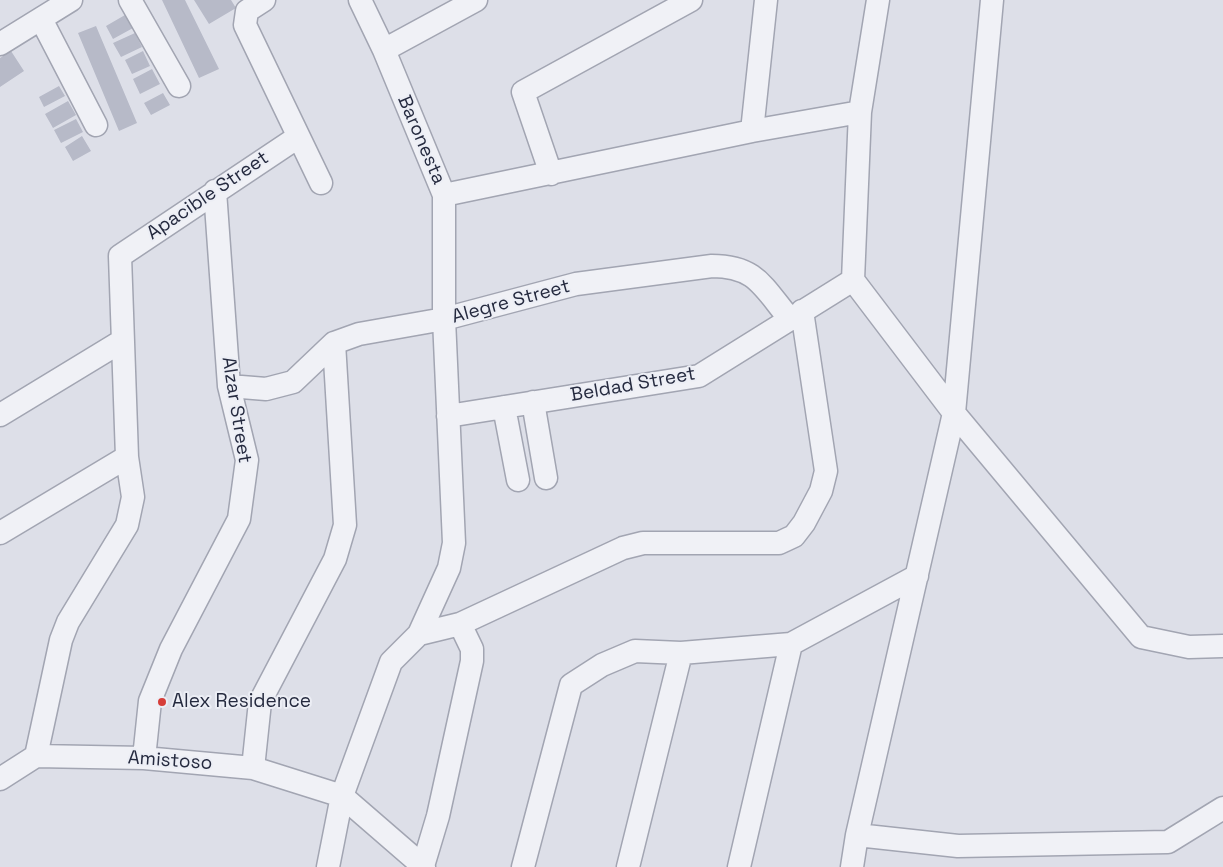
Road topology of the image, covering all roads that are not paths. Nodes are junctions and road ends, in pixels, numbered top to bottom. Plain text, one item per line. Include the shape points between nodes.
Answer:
1 (71, 0) edge
2 (130, 0) edge
3 (360, 0) edge
4 (476, 0) edge
5 (691, 0) edge
6 (766, 0) edge
7 (878, 0) edge
8 (992, 0) edge
9 (255, 6) edge
10 (44, 11) edge
11 (0, 44) edge
12 (384, 50) junction
13 (179, 86) dead end
14 (860, 112) junction
15 (96, 125) dead end
16 (752, 132) junction
17 (298, 137) junction
18 (550, 174) junction
19 (321, 184) dead end
20 (215, 190) junction
21 (444, 195) junction
22 (853, 280) junction
23 (795, 315) junction
24 (444, 319) junction
25 (122, 341) junction
26 (334, 343) junction
27 (229, 386) junction
28 (533, 402) junction
29 (504, 407) junction
30 (954, 413) junction
31 (0, 415) edge
32 (448, 416) junction
33 (128, 457) junction
34 (546, 478) dead end
35 (518, 480) dead end
36 (0, 533) edge
37 (917, 576) junction
38 (460, 624) junction
39 (419, 634) junction
40 (791, 644) junction
41 (1223, 646) edge
42 (681, 653) junction
43 (36, 756) junction
44 (144, 758) junction
45 (253, 768) junction
46 (0, 780) edge
47 (342, 796) junction
48 (1223, 808) edge
49 (857, 835) junction
50 (328, 867) edge
51 (424, 867) edge
52 (522, 867) edge
53 (628, 867) edge
54 (739, 867) edge
55 (852, 867) edge

1 - 10 street
2 - 13 street
3 - 12 street, Baronesta
4 - 12 street
5 - 18 street via 523,92
6 - 16 street
7 - 14 street
8 - 30 street
9 - 17 street via 245,25
10 - 11 street
10 - 15 street
12 - 21 street, Baronesta
14 - 16 street
14 - 22 street
16 - 18 street
17 - 19 street
17 - 20 street, Apacible Street
18 - 21 street
20 - 25 street, Apacible Street via 120,256
20 - 27 street, Alzar Street
21 - 24 street, Baronesta
22 - 23 street, Beldad Street
22 - 30 street
23 - 24 street, Alegre Street via 748,273 731,266 712,266 576,284
23 - 28 street, Beldad Street via 699,376
23 - 38 street via 826,471 821,491 794,536 779,543 643,543 623,548
24 - 26 street, Alegre Street via 359,334
24 - 32 street, Baronesta
25 - 31 street
25 - 33 street
26 - 27 street, Alegre Street via 293,382 266,388
26 - 45 street via 345,525 335,559 260,702
27 - 44 street, Alzar Street via 247,460 239,518 171,649 150,701
28 - 29 street, Beldad Street
28 - 34 street
29 - 32 street, Beldad Street
29 - 35 street
30 - 37 street
30 - 41 street via 1141,638 1189,647
32 - 39 street, Baronesta via 454,543 449,568
33 - 36 street
33 - 43 street via 134,497 127,525 60,640
37 - 40 street
37 - 49 street
38 - 39 street
38 - 51 street via 472,649 472,661
39 - 47 street via 391,662
40 - 42 street
40 - 54 street
42 - 52 street via 635,651 602,665 571,685
42 - 53 street
43 - 44 street, Amistoso
43 - 46 street
44 - 45 street, Amistoso
45 - 47 street, Amistoso
47 - 50 street
47 - 51 street
48 - 49 street via 1168,842 958,846
49 - 55 street

